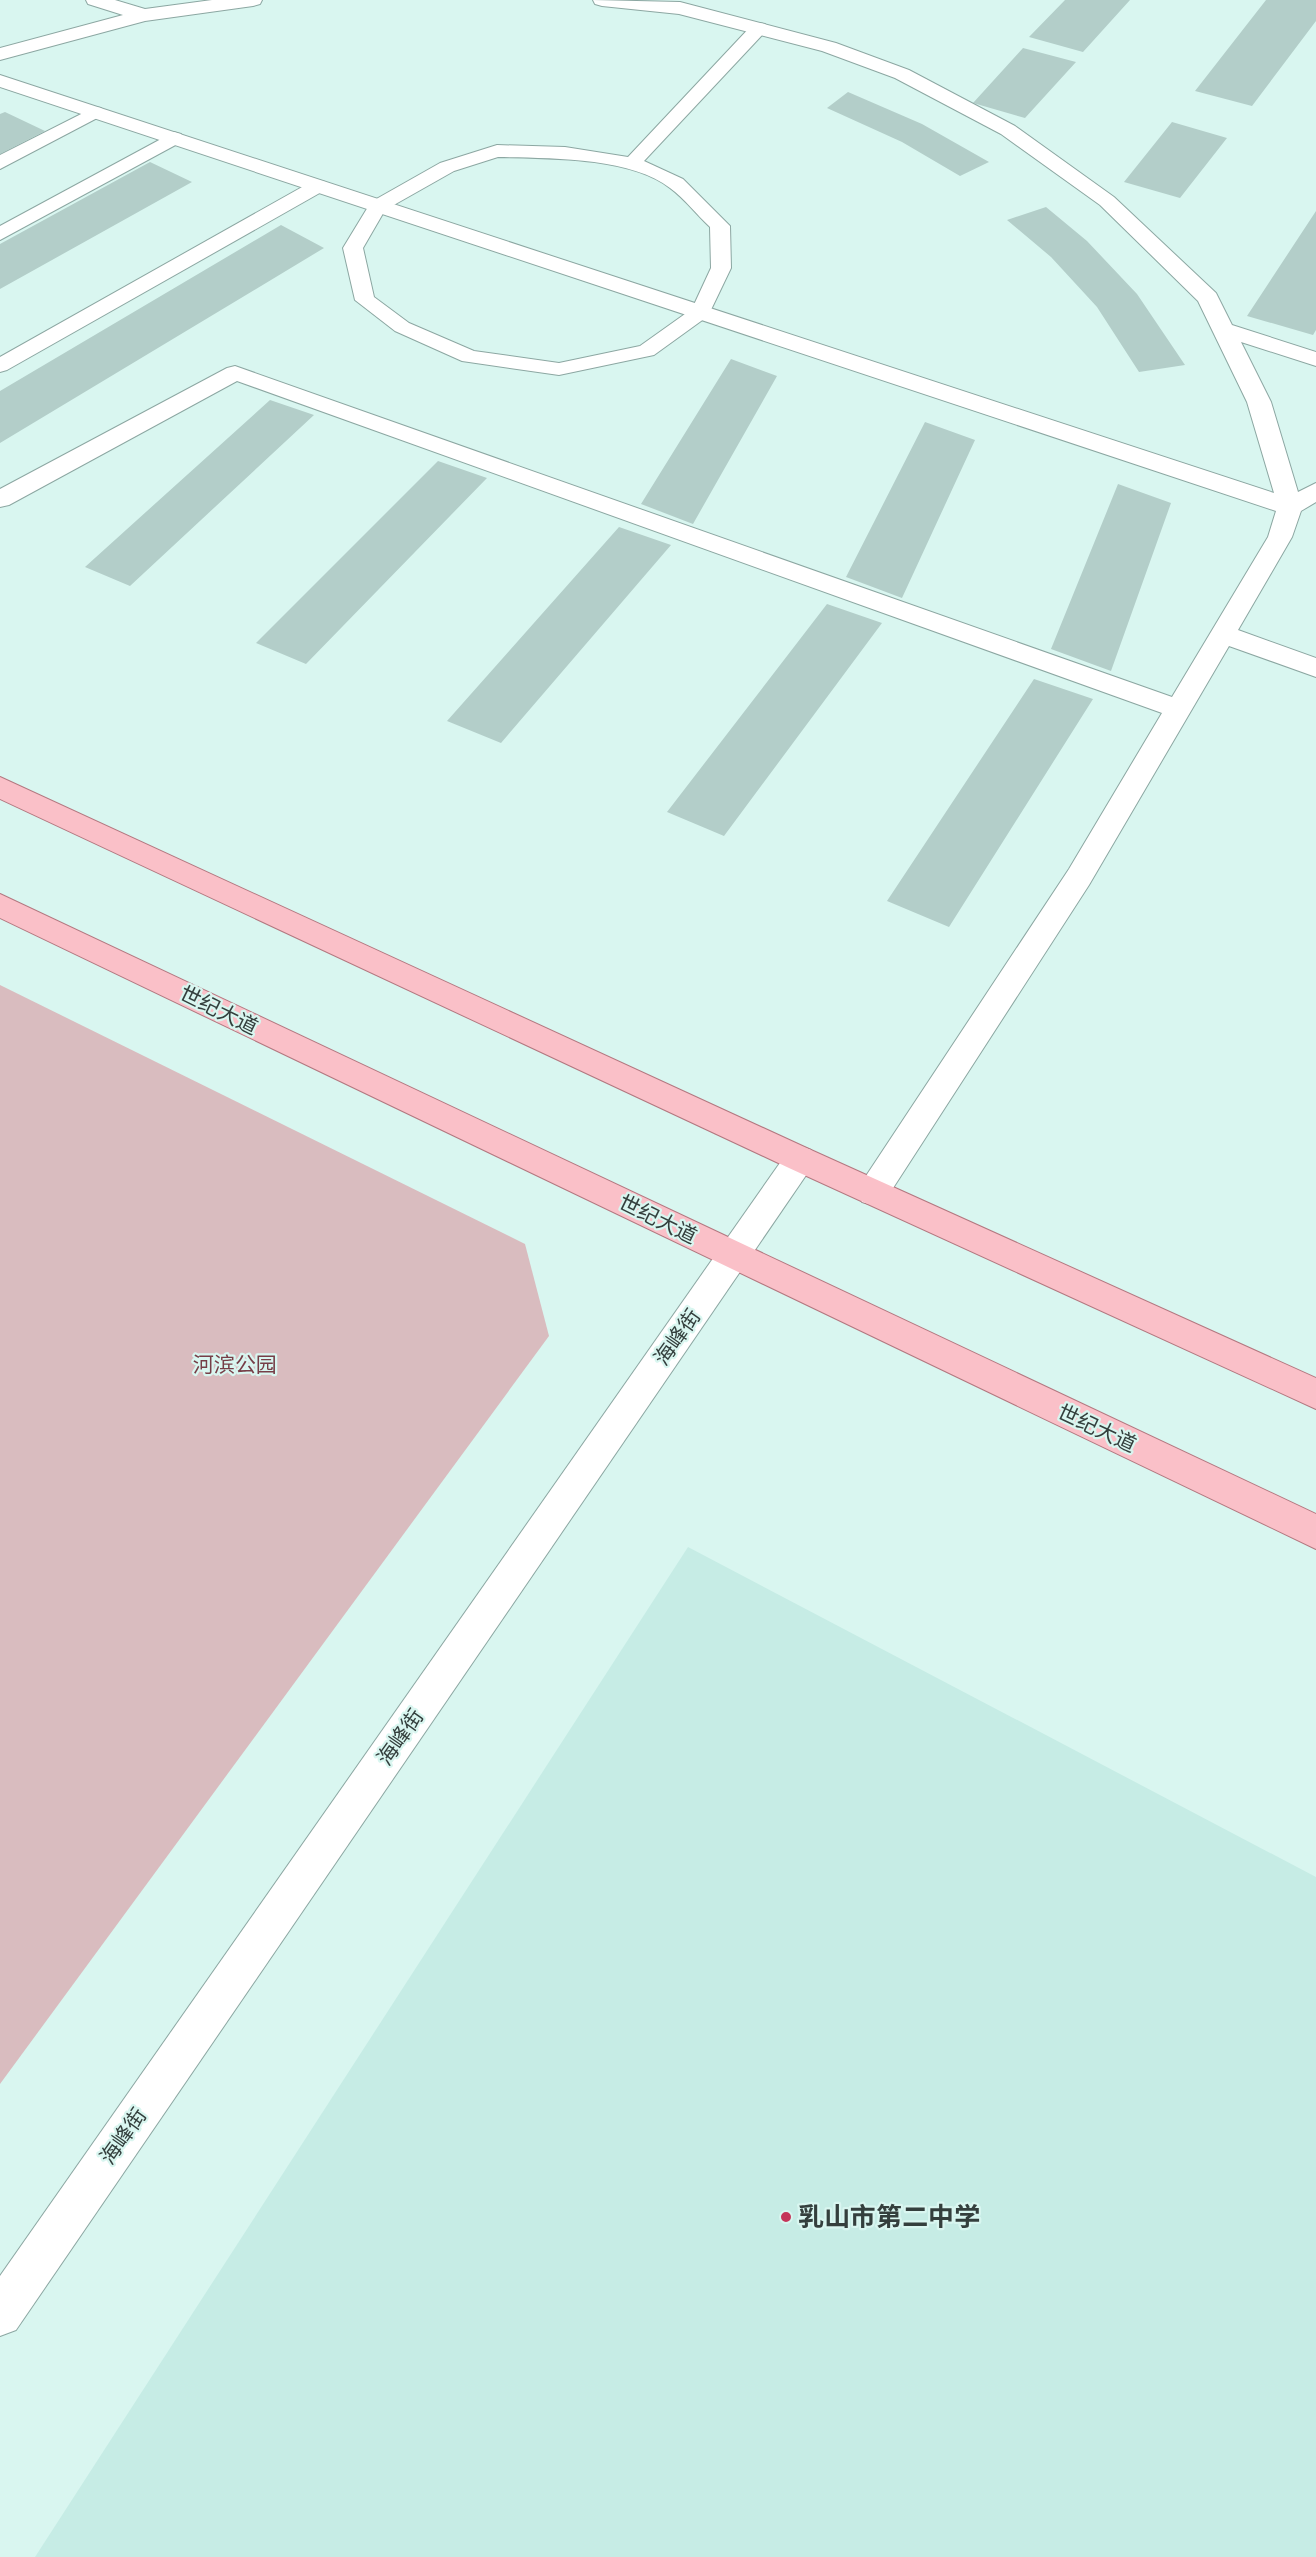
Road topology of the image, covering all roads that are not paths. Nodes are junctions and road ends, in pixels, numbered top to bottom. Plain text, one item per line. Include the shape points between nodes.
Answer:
1 (95, 0) edge
2 (253, 0) edge
3 (602, 0) edge
4 (144, 15) junction
5 (759, 28) junction
6 (0, 54) edge
7 (0, 81) edge
8 (95, 112) junction
9 (174, 138) junction
10 (0, 163) edge
11 (632, 163) junction
12 (318, 186) junction
13 (378, 206) junction
14 (0, 234) edge
15 (700, 312) junction
16 (1223, 329) junction
17 (1316, 359) edge
18 (0, 366) edge
19 (1316, 491) edge
20 (0, 499) edge
21 (1290, 507) junction
22 (1222, 634) junction
23 (1316, 668) edge
24 (1179, 709) junction
25 (0, 787) edge
26 (0, 905) edge
27 (800, 1159) junction
28 (873, 1192) junction
29 (734, 1255) junction
30 (1316, 1394) edge
31 (1316, 1532) edge
32 (0, 2314) edge

1 - 4 street
2 - 4 street
3 - 5 street via 680,8
4 - 6 street
5 - 11 lane
5 - 16 street via 829,47 902,74 1008,130 1107,201 1208,298
7 - 8 street
8 - 9 street
8 - 10 lane
9 - 12 street
9 - 14 lane
11 - 13 lane via 565,153 497,151 447,167
11 - 15 lane via 676,183 720,226 721,268
12 - 13 street
12 - 18 lane
13 - 15 street
13 - 15 lane via 353,248 365,300 402,327 469,357 560,369 647,351
15 - 21 street
16 - 17 street
16 - 21 street via 1259,402
19 - 21 street
20 - 24 street via 235,373
21 - 22 street via 1280,537
22 - 23 street
22 - 24 street
24 - 28 street via 1079,877
25 - 27 main road
26 - 29 main road, 世纪大道
27 - 28 main road
27 - 29 street, 海峰街
28 - 30 main road
29 - 31 main road, 世纪大道
29 - 32 street, 海峰街

